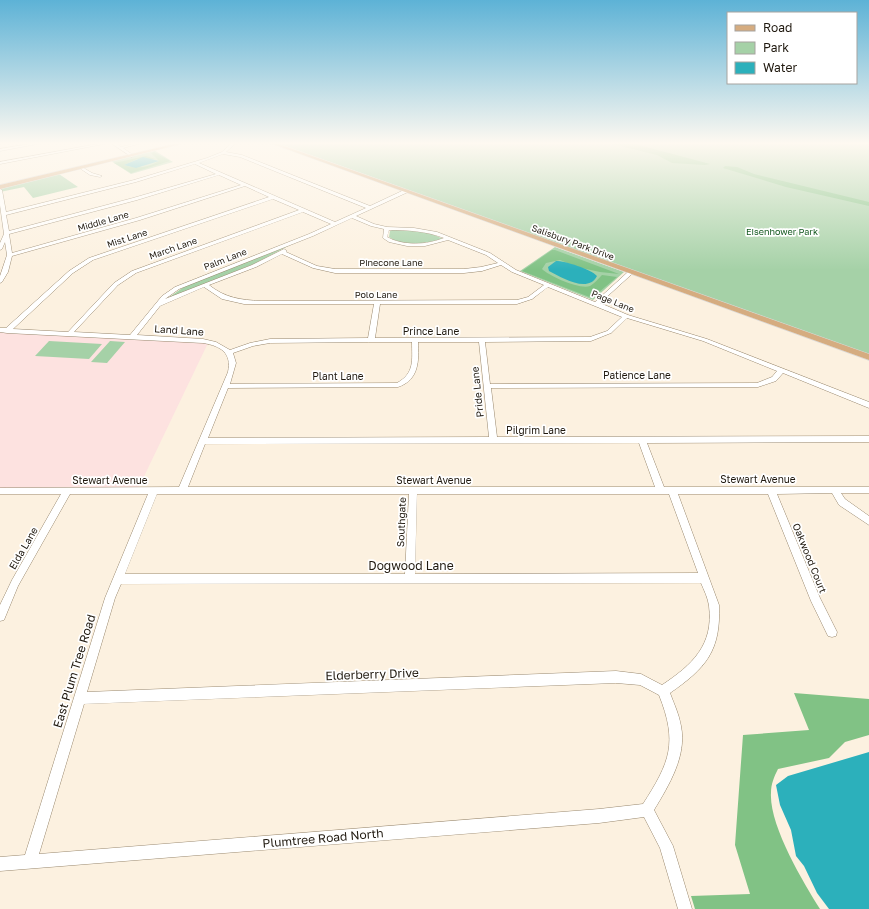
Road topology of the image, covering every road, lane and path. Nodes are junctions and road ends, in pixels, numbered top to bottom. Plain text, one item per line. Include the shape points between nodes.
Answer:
1 (11, 185) edge
2 (118, 185) edge
3 (182, 185) edge
4 (244, 185) edge
5 (246, 185) edge
6 (314, 185) edge
7 (390, 185) edge
8 (0, 188) edge
9 (406, 191) junction
10 (272, 197) junction
11 (370, 208) junction
12 (303, 210) junction
13 (4, 214) junction
14 (352, 216) junction
15 (335, 224) junction
16 (3, 225) edge
17 (387, 228) junction
18 (7, 233) junction
19 (311, 235) junction
20 (448, 238) junction
21 (0, 248) edge
22 (281, 252) junction
23 (10, 255) junction
24 (502, 263) junction
25 (631, 272) junction
26 (0, 281) edge
27 (205, 285) junction
28 (547, 285) junction
29 (377, 303) junction
30 (596, 304) junction
31 (153, 310) junction
32 (626, 316) junction
33 (3, 330) edge
34 (69, 334) junction
35 (132, 338) junction
36 (371, 341) junction
37 (415, 341) junction
38 (482, 341) junction
39 (229, 352) junction
40 (869, 357) edge
41 (782, 370) junction
42 (225, 386) junction
43 (487, 386) junction
44 (869, 405) edge
45 (869, 439) edge
46 (492, 440) junction
47 (642, 440) junction
48 (203, 441) junction
49 (672, 490) junction
50 (771, 490) junction
51 (834, 490) junction
52 (869, 490) edge
53 (0, 491) edge
54 (154, 491) junction
55 (182, 491) junction
56 (413, 491) junction
57 (661, 491) junction
58 (68, 492) junction
59 (869, 521) edge
60 (410, 578) junction
61 (705, 578) junction
62 (117, 579) junction
63 (0, 616) edge
64 (832, 632) dead end
65 (663, 691) junction
66 (80, 698) junction
67 (647, 810) junction
68 (30, 861) junction
69 (0, 864) edge
70 (685, 909) edge

1 - 8 main road
2 - 13 street
3 - 18 street
4 - 23 street, Middle Lane via 138,219
5 - 10 street
6 - 11 street
7 - 9 main road, Salisbury Park Drive
8 - 13 street
9 - 11 street, Palm Lane
9 - 25 main road, Salisbury Park Drive
10 - 12 street
10 - 33 street, Mist Lane via 91,259 71,272
11 - 14 street, Palm Lane
12 - 15 street
12 - 34 street, March Lane via 134,272 116,284
13 - 16 street
14 - 15 street, Palm Lane
14 - 17 street, Page Lane
15 - 19 street, Palm Lane
16 - 18 street
17 - 20 street, Page Lane via 425,230
17 - 20 street via 385,238 398,244 434,244
18 - 21 street
18 - 23 street
19 - 22 street, Palm Lane
19 - 31 street, Palm Lane via 186,283 168,293
20 - 24 street, Page Lane via 488,254
22 - 24 street, Pinecone Lane via 315,267 335,271 464,271
22 - 27 street, Palm Lane via 254,266
23 - 26 street
24 - 28 street, Page Lane
25 - 30 street
25 - 40 main road, Salisbury Park Drive
27 - 29 street, Polo Lane via 224,298 243,303
27 - 31 street, Palm Lane via 172,298
28 - 29 street, Polo Lane via 530,298 517,302
28 - 30 street, Page Lane
29 - 36 street
30 - 32 street, Page Lane
31 - 35 street, Palm Lane
32 - 38 street, Prince Lane via 609,332 591,339
32 - 41 street, Page Lane via 705,340
33 - 34 street, Land Lane
34 - 35 street, Land Lane
35 - 39 street, Land Lane via 203,341 214,343
36 - 37 street, Prince Lane
36 - 39 street, Prince Lane via 260,342
37 - 38 street, Prince Lane
37 - 42 street, Plant Lane via 412,375 408,380 398,384
38 - 43 street, Pride Lane
39 - 42 street via 233,363
41 - 43 street, Patience Lane via 774,379 758,385
41 - 44 street, Page Lane
42 - 48 street
43 - 46 street, Pride Lane
45 - 47 street, Pilgrim Lane
46 - 47 street, Pilgrim Lane
46 - 48 street, Pilgrim Lane
47 - 57 street
48 - 55 street
49 - 50 street, Stewart Avenue
49 - 57 street, Stewart Avenue
49 - 61 street
50 - 51 street, Stewart Avenue
50 - 64 street, Oakwood Court via 816,601
51 - 52 street, Stewart Avenue
51 - 59 street via 842,502
53 - 58 street, Stewart Avenue
54 - 55 street, Stewart Avenue
54 - 58 street, Stewart Avenue
54 - 62 street, East Plum Tree Road
55 - 56 street, Stewart Avenue
56 - 57 street, Stewart Avenue
56 - 60 street, Southgate
58 - 63 street, Elda Lane via 15,584
60 - 61 street, Dogwood Lane
60 - 62 street, Dogwood Lane
61 - 65 street via 716,617 713,638 698,665
62 - 66 street, East Plum Tree Road
65 - 66 street, Elderberry Drive via 641,680 616,677
65 - 67 street via 672,715 676,738 674,756
66 - 68 street, East Plum Tree Road
67 - 68 street, Plumtree Road North via 599,816
67 - 70 street via 666,846
68 - 69 street, Plumtree Road North

